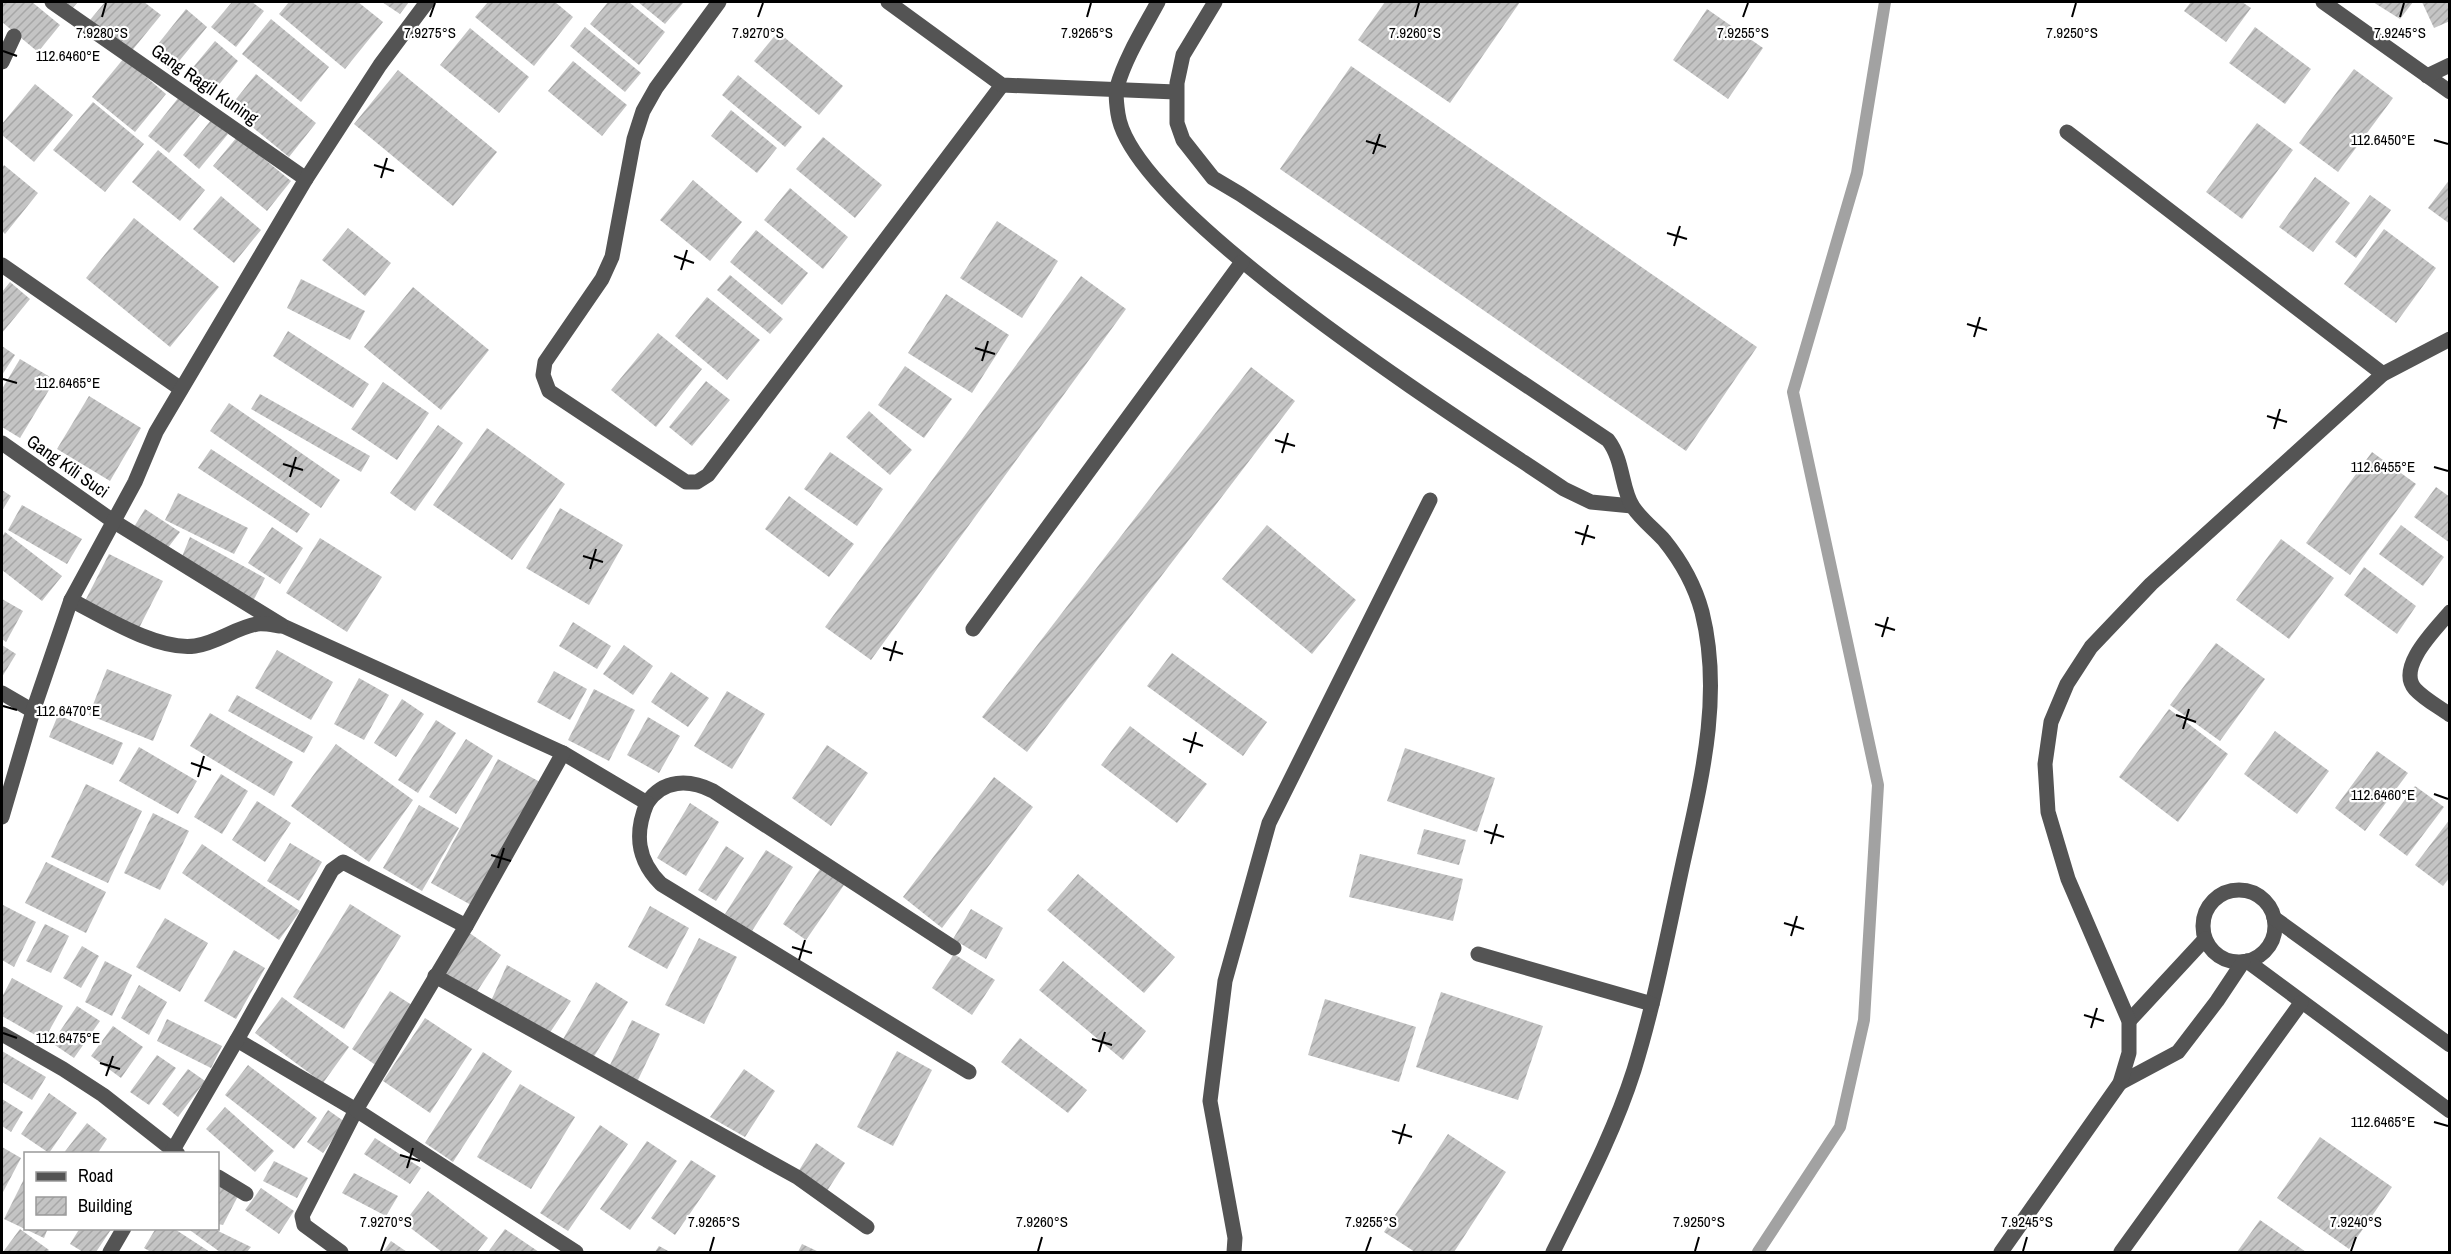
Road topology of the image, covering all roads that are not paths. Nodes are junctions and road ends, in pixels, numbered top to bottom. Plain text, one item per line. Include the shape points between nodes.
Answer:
1 (52, 2) edge
2 (427, 2) edge
3 (719, 2) edge
4 (888, 2) edge
5 (1158, 2) edge
6 (1215, 2) edge
7 (2323, 2) edge
8 (14, 36) dead end
9 (2, 62) edge
10 (2450, 65) edge
11 (2427, 76) junction
12 (1002, 85) junction
13 (1116, 89) junction
14 (1176, 92) junction
15 (2450, 92) edge
16 (2067, 132) dead end
17 (306, 178) junction
18 (1242, 262) junction
19 (2, 265) edge
20 (2450, 339) edge
21 (2383, 374) junction
22 (181, 389) junction
23 (2, 443) edge
24 (1430, 501) dead end
25 (1632, 506) junction
26 (112, 521) junction
27 (71, 600) junction
28 (2450, 612) edge
29 (283, 626) junction
30 (973, 629) dead end
31 (2, 693) edge
32 (33, 711) junction
33 (2450, 715) edge
34 (563, 753) junction
35 (647, 803) junction
36 (2, 817) edge
37 (2274, 918) junction
38 (466, 926) junction
39 (2205, 939) junction
40 (954, 948) dead end
41 (1478, 954) dead end
42 (2245, 961) junction
43 (435, 976) junction
44 (2301, 1003) junction
45 (1652, 1004) junction
46 (2129, 1021) junction
47 (2, 1034) edge
48 (237, 1040) junction
49 (2450, 1045) edge
50 (969, 1072) dead end
51 (2120, 1083) junction
52 (356, 1110) junction
53 (2450, 1111) edge
54 (174, 1152) edge
55 (219, 1178) edge
56 (246, 1194) dead end
57 (867, 1227) dead end
58 (123, 1230) edge
59 (110, 1252) edge
60 (341, 1252) edge
61 (576, 1252) edge
62 (1234, 1252) edge
63 (1553, 1252) edge
64 (2001, 1252) edge
65 (2121, 1252) edge

1 - 17 street, Gang Ragil Kuning
2 - 17 street via 380,65
3 - 12 street via 643,111 612,256 584,307 548,357 543,375 549,391 686,482 696,482 708,475
4 - 12 street
5 - 13 street
6 - 14 street via 1183,55
7 - 11 street
8 - 9 street
10 - 11 street
11 - 15 street
12 - 13 street
13 - 14 street
13 - 18 street via 1125,139 1137,158 1198,223
14 - 25 street via 1177,123 1183,140 1213,178 1608,440 1617,454
16 - 21 street
17 - 22 street
18 - 25 street via 1360,351 1564,489 1592,502
18 - 30 street
19 - 22 street
20 - 21 street
21 - 46 street via 2151,584 2091,646 2067,684 2051,722 2045,764 2048,812 2068,879
22 - 26 street
23 - 26 street, Gang Kili Suci
24 - 62 street via 1269,823 1225,981 1210,1101 1235,1238
25 - 45 street via 1664,541 1689,577 1708,644 1711,695 1701,782
26 - 27 street
26 - 29 street, Gang Kili Suci
27 - 29 street via 158,643 178,647 213,642 258,624
27 - 32 street
28 - 33 street via 2412,660 2409,674 2415,689
29 - 34 street, Gang Kili Suci
31 - 32 street
32 - 36 street
34 - 35 street, Gang Kili Suci
34 - 38 street
35 - 40 street via 661,788 673,783 707,788
35 - 50 street via 638,827 640,849 651,874 662,884
37 - 39 street via 2261,897 2251,892 2228,891 2204,915
37 - 42 street via 2271,942 2264,951
37 - 49 street
38 - 43 street
38 - 48 street via 340,862
39 - 42 street via 2219,956
39 - 46 street
41 - 45 street
42 - 44 street
42 - 51 street via 2178,1052
43 - 52 street
43 - 57 street via 796,1177
44 - 53 street
44 - 65 street
45 - 63 street via 1625,1093 1594,1169
46 - 51 street via 2129,1053
47 - 54 street via 103,1095
48 - 52 street
48 - 54 street
51 - 64 street
52 - 60 street via 302,1216 304,1225
52 - 61 street
55 - 56 street
58 - 59 street

